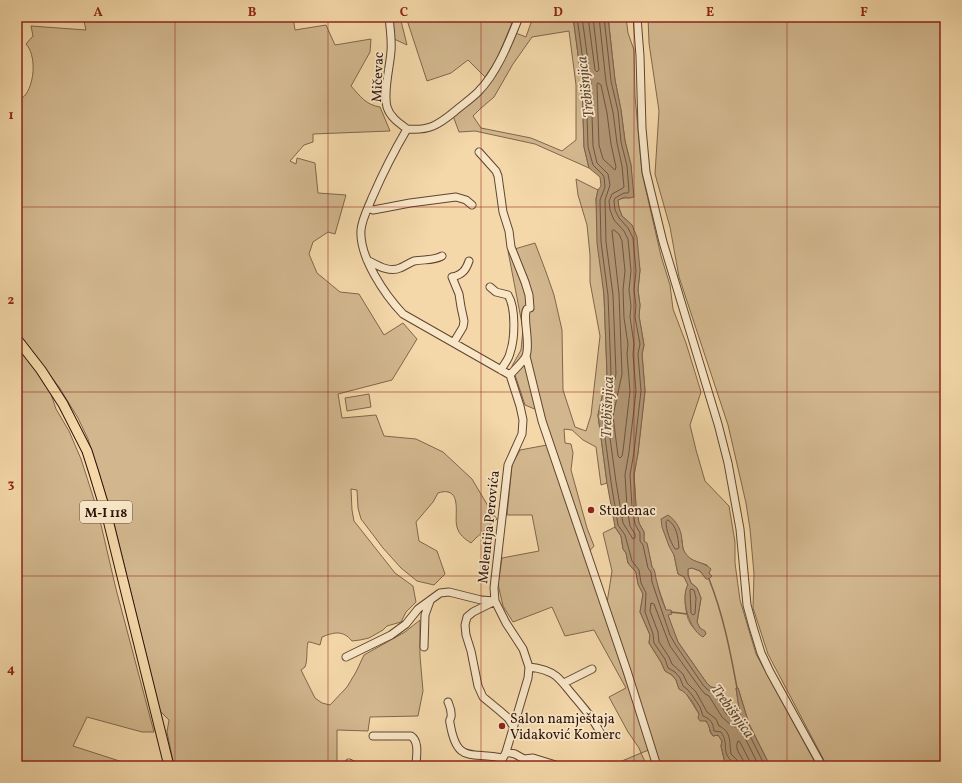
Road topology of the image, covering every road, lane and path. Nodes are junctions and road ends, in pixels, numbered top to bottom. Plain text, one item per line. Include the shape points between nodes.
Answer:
1 (389, 17) edge
2 (518, 17) edge
3 (639, 18) edge
4 (407, 129) junction
5 (478, 152) dead end
6 (472, 205) dead end
7 (368, 208) junction
8 (442, 256) dead end
9 (367, 259) junction
10 (469, 261) dead end
11 (490, 287) dead end
12 (17, 339) edge
13 (454, 342) junction
14 (526, 356) junction
15 (501, 370) junction
16 (510, 375) junction
17 (430, 601) junction
18 (494, 601) junction
19 (424, 647) dead end
20 (346, 657) dead end
21 (529, 667) junction
22 (592, 669) dead end
23 (564, 683) junction
24 (448, 702) dead end
25 (513, 726) junction
26 (601, 734) dead end
27 (373, 736) dead end
28 (504, 755) junction
29 (525, 762) edge
30 (169, 766) edge
31 (416, 766) edge
32 (499, 766) edge
33 (559, 766) edge
34 (657, 766) edge
35 (822, 766) edge

1 - 4 street, Mičevac via 391,50 387,106 390,114
2 - 4 street via 498,63 479,91 427,129
3 - 35 street via 646,172 663,242 728,463 740,529 747,605 761,653
4 - 7 street
5 - 14 street via 498,176 511,247 529,295 530,308 526,312
6 - 7 street via 456,197 373,210
7 - 9 street via 361,230
8 - 9 street via 436,260 414,261 391,270
9 - 13 street via 389,298 403,314
10 - 13 street via 460,275 452,277 460,294 464,321
11 - 15 street via 496,292 508,295 511,301 513,343
12 - 30 main road, M-I 118 via 49,380 87,451 107,516
13 - 15 street
14 - 16 street
14 - 34 street via 542,422
15 - 16 street
16 - 18 street, Melentija Perovića via 523,420 522,434 508,465
17 - 18 street, Melentija Perovića via 440,593 449,592
17 - 19 street via 425,615
17 - 20 street, Melentija Perovića via 391,635
18 - 21 street, Melentija Perovića via 523,649
18 - 25 street, Melentija Perovića via 467,617 466,635 483,697 508,718
21 - 23 street via 545,670
21 - 25 street, Melentija Perovića
22 - 23 street
23 - 26 street via 596,723
24 - 28 street via 452,710 450,721 458,749 471,755
25 - 28 street, Melentija Perovića
27 - 31 street via 414,738 417,743
28 - 29 street via 515,754
28 - 32 street, Melentija Perovića
29 - 33 street via 533,758

